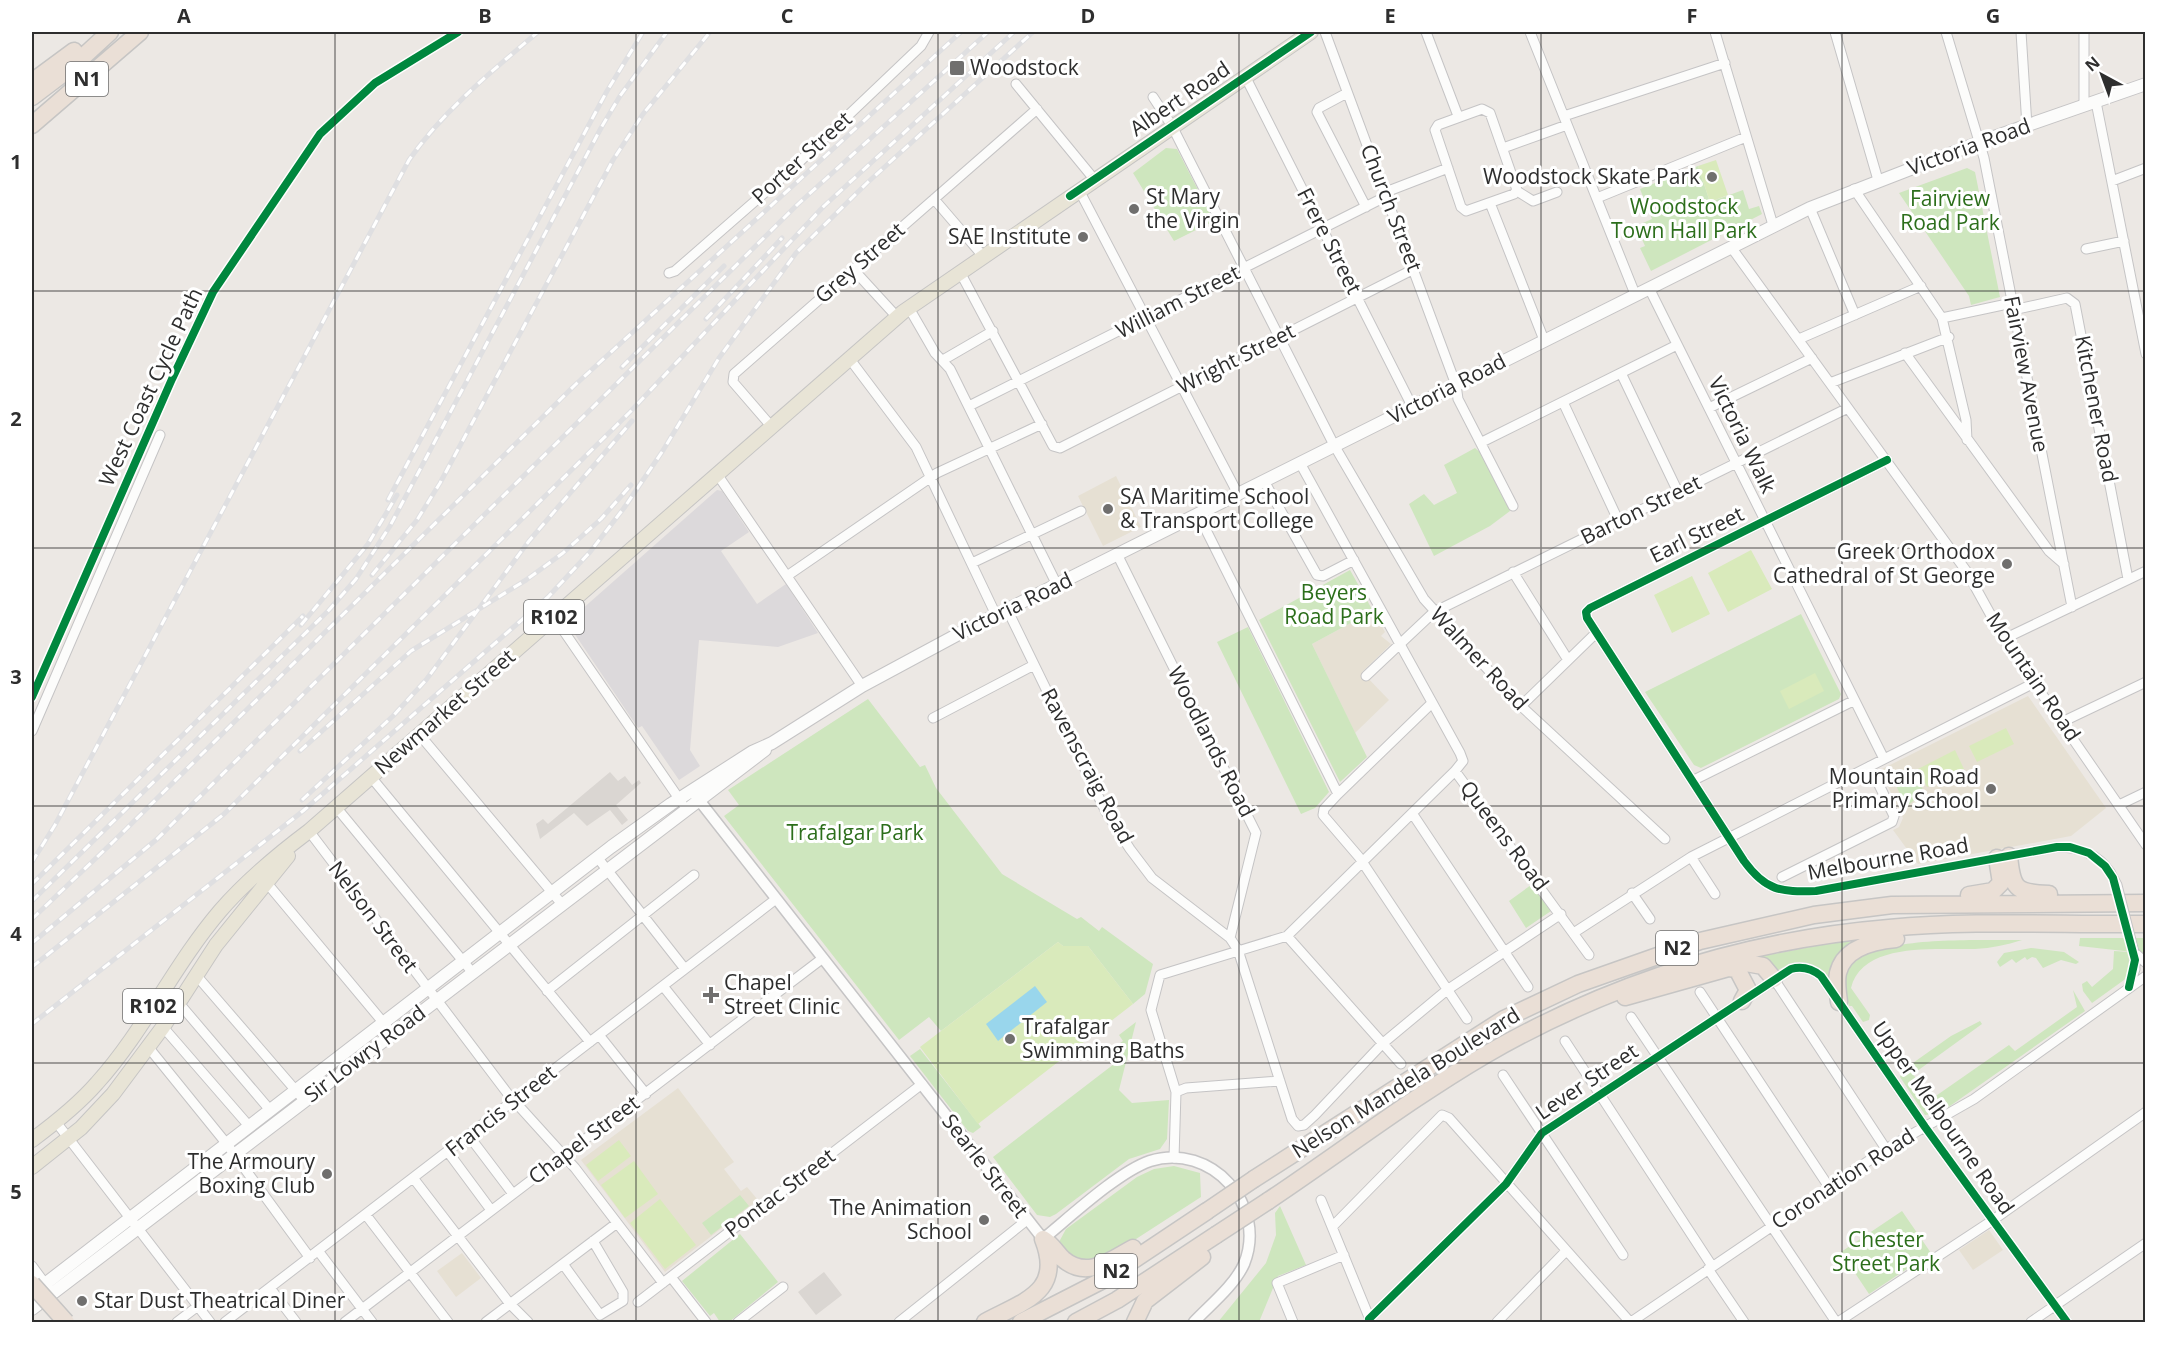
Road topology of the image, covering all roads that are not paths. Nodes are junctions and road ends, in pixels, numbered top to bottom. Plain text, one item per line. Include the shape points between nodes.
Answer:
1 (100, 32) edge
2 (110, 32) edge
3 (140, 32) edge
4 (1310, 32) edge
5 (1325, 32) edge
6 (1426, 32) edge
7 (1530, 32) edge
8 (1714, 32) edge
9 (1835, 32) edge
10 (1946, 32) edge
11 (2021, 32) edge
12 (2084, 32) edge
13 (929, 33) edge
14 (1725, 63) junction
15 (1245, 76) junction
16 (32, 82) edge
17 (1016, 84) dead end
18 (2145, 84) edge
19 (1347, 93) junction
20 (32, 97) edge
21 (1153, 97) dead end
22 (2090, 104) junction
23 (1037, 109) junction
24 (1458, 116) junction
25 (1566, 120) junction
26 (32, 125) edge
27 (1172, 126) junction
28 (2027, 126) junction
29 (1746, 137) junction
30 (1979, 142) junction
31 (1503, 148) junction
32 (1448, 168) junction
33 (2145, 168) edge
34 (1094, 179) junction
35 (1878, 180) junction
36 (2112, 181) junction
37 (1854, 189) junction
38 (1079, 190) junction
39 (1517, 191) junction
40 (1557, 192) dead end
41 (1386, 195) junction
42 (1597, 198) junction
43 (934, 199) junction
44 (1490, 203) junction
45 (1366, 207) junction
46 (1810, 208) junction
47 (1773, 225) junction
48 (1323, 229) junction
49 (2124, 241) junction
50 (1731, 247) junction
51 (2086, 249) dead end
52 (983, 256) junction
53 (1244, 268) junction
54 (853, 269) junction
55 (1414, 269) junction
56 (960, 272) junction
57 (669, 273) dead end
58 (1921, 286) junction
59 (1649, 288) junction
60 (1635, 294) junction
61 (1358, 298) junction
62 (2013, 307) junction
63 (909, 308) junction
64 (1856, 315) junction
65 (897, 317) junction
66 (1146, 317) junction
67 (1942, 318) junction
68 (993, 331) junction
69 (1949, 337) junction
70 (1279, 338) junction
71 (1799, 339) junction
72 (1544, 340) junction
73 (1677, 345) junction
74 (1905, 353) junction
75 (2145, 354) edge
76 (849, 358) junction
77 (1812, 358) junction
78 (943, 360) junction
79 (1621, 373) junction
80 (1020, 382) junction
81 (1830, 383) junction
82 (1456, 385) junction
83 (1181, 387) junction
84 (1563, 402) junction
85 (969, 406) junction
86 (1412, 406) junction
87 (1709, 408) junction
88 (1848, 408) junction
89 (1042, 424) junction
90 (771, 426) junction
91 (160, 435) dead end
92 (1967, 440) junction
93 (1482, 442) junction
94 (1334, 445) junction
95 (990, 448) junction
96 (1887, 460) junction
97 (1300, 463) junction
98 (1737, 464) junction
99 (717, 474) junction
100 (932, 477) junction
101 (1264, 481) junction
102 (1678, 492) junction
103 (1238, 494) junction
104 (1513, 507) dead end
105 (1081, 511) dead end
106 (1198, 514) junction
107 (1619, 522) junction
108 (1765, 522) junction
109 (1032, 535) junction
110 (1117, 554) junction
111 (1354, 560) junction
112 (972, 563) junction
113 (2064, 564) junction
114 (2145, 571) edge
115 (1513, 572) junction
116 (787, 576) junction
117 (2128, 579) junction
118 (1057, 585) junction
119 (2072, 607) junction
120 (1588, 609) joint
121 (1001, 612) junction
122 (1434, 612) junction
123 (554, 617) junction
124 (1596, 633) junction
125 (2004, 639) junction
126 (1400, 644) junction
127 (1568, 660) junction
128 (1034, 665) junction
129 (1366, 676) dead end
130 (2145, 682) edge
131 (2034, 683) junction
132 (862, 686) junction
133 (1853, 701) junction
134 (1432, 703) junction
135 (1521, 706) junction
136 (933, 718) dead end
137 (2062, 722) junction
138 (32, 731) edge
139 (419, 734) junction
140 (1884, 759) junction
141 (1870, 766) junction
142 (1455, 771) junction
143 (371, 777) junction
144 (1694, 780) junction
145 (2145, 792) edge
146 (1338, 794) junction
147 (695, 795) junction
148 (683, 803) junction
149 (2119, 805) junction
150 (336, 807) junction
151 (1412, 813) junction
152 (309, 831) junction
153 (1729, 837) junction
154 (1665, 839) dead end
155 (2145, 845) edge
156 (597, 857) junction
157 (1691, 857) junction
158 (2003, 857) junction
159 (1362, 862) junction
160 (606, 869) junction
161 (694, 875) dead end
162 (1782, 878) dead end
163 (266, 882) junction
164 (552, 892) junction
165 (1632, 893) junction
166 (1715, 894) dead end
167 (776, 899) junction
168 (561, 903) junction
169 (2145, 903) edge
170 (2105, 904) junction
171 (1561, 914) junction
172 (1814, 915) junction
173 (643, 916) junction
174 (1650, 919) dead end
175 (2145, 924) edge
176 (1964, 926) junction
177 (1575, 932) junction
178 (499, 933) junction
179 (1287, 936) junction
180 (1230, 938) junction
181 (508, 944) junction
182 (1238, 950) junction
183 (1505, 952) junction
184 (2134, 952) junction
185 (1589, 955) dead end
186 (823, 958) junction
187 (463, 961) junction
188 (2145, 963) edge
189 (1728, 968) junction
190 (685, 969) junction
191 (472, 972) junction
192 (196, 975) junction
193 (2145, 976) edge
194 (1774, 979) junction
195 (663, 986) junction
196 (1528, 987) dead end
197 (2129, 987) junction
198 (428, 988) junction
199 (1447, 990) junction
200 (547, 991) junction
201 (1700, 992) dead end
202 (436, 999) junction
203 (1742, 1001) junction
204 (178, 1002) junction
205 (1839, 1002) junction
206 (1584, 1004) junction
207 (1631, 1017) dead end
208 (1717, 1018) junction
209 (1467, 1019) dead end
210 (384, 1022) junction
211 (163, 1027) junction
212 (393, 1033) junction
213 (599, 1035) junction
214 (1565, 1041) dead end
215 (590, 1042) junction
216 (1382, 1044) junction
217 (710, 1045) junction
218 (149, 1048) junction
219 (1658, 1056) junction
220 (1401, 1064) dead end
221 (1503, 1075) dead end
222 (1280, 1081) junction
223 (922, 1084) junction
224 (295, 1090) junction
225 (1176, 1092) junction
226 (646, 1094) junction
227 (1601, 1094) junction
228 (304, 1100) junction
229 (515, 1100) junction
230 (270, 1110) junction
231 (2145, 1112) edge
232 (56, 1122) junction
233 (249, 1126) junction
234 (1925, 1127) junction
235 (1542, 1133) junction
236 (469, 1136) junction
237 (68, 1138) junction
238 (32, 1140) edge
239 (226, 1143) junction
240 (1886, 1149) junction
241 (448, 1152) junction
242 (234, 1154) junction
243 (564, 1156) junction
244 (1174, 1158) junction
245 (32, 1167) edge
246 (414, 1179) junction
247 (1506, 1184) junction
248 (1829, 1187) junction
249 (513, 1194) junction
250 (1321, 1200) dead end
251 (1206, 1208) junction
252 (491, 1210) junction
253 (366, 1215) junction
254 (1027, 1220) junction
255 (1993, 1220) junction
256 (134, 1223) junction
257 (617, 1223) junction
258 (1770, 1226) junction
259 (1332, 1227) junction
260 (458, 1236) junction
261 (1042, 1239) junction
262 (1219, 1239) junction
263 (593, 1241) junction
264 (2145, 1243) edge
265 (319, 1252) junction
266 (1565, 1252) junction
267 (1344, 1255) junction
268 (1623, 1255) dead end
269 (310, 1258) junction
270 (563, 1264) junction
271 (32, 1266) edge
272 (1710, 1268) junction
273 (410, 1273) junction
274 (667, 1280) junction
275 (43, 1287) edge
276 (783, 1287) dead end
277 (270, 1288) junction
278 (32, 1294) edge
279 (638, 1302) dead end
280 (510, 1304) junction
281 (198, 1306) junction
282 (2056, 1306) junction
283 (32, 1309) edge
284 (362, 1310) junction
285 (1370, 1321) edge
286 (66, 1323) edge
287 (177, 1323) edge
288 (210, 1323) edge
289 (225, 1323) edge
290 (296, 1323) edge
291 (345, 1323) edge
292 (372, 1323) edge
293 (448, 1323) edge
294 (486, 1323) edge
295 (528, 1323) edge
296 (706, 1323) edge
297 (738, 1323) edge
298 (899, 1323) edge
299 (985, 1323) edge
300 (1021, 1323) edge
301 (1076, 1323) edge
302 (1135, 1323) edge
303 (1194, 1323) edge
304 (1293, 1323) edge
305 (1497, 1323) edge
306 (1630, 1323) edge
307 (1744, 1323) edge
308 (1837, 1323) edge
309 (2031, 1323) edge
310 (2067, 1323) edge

1 - 16 highway
2 - 20 highway, N1
3 - 26 highway, N1
4 - 15 main road, Albert Road / R102
5 - 19 street, Church Street
6 - 24 street
7 - 25 street
8 - 14 street
9 - 35 street
10 - 30 street, Fairview Avenue
11 - 28 street
12 - 22 street
13 - 57 street, Porter Street via 921,46 842,122
14 - 25 street
14 - 29 street
15 - 27 main road, Albert Road / R102
15 - 48 street, Frere Street
17 - 23 street
18 - 22 main road, Victoria Road
19 - 41 street, Church Street
19 - 45 street via 1317,112
21 - 27 street, Walmer Road
22 - 28 main road, Victoria Road
22 - 36 street
23 - 34 street
23 - 43 street, Grey Street
24 - 31 street via 1485,109
24 - 32 street via 1435,130
25 - 31 street
25 - 42 street
27 - 34 main road, Albert Road / R102
27 - 53 street, Walmer Road
28 - 30 main road, Victoria Road
29 - 42 street
29 - 47 street
30 - 35 main road, Victoria Road
30 - 62 street, Fairview Avenue
31 - 39 street
32 - 41 street, William Street
32 - 44 street via 1463,209 1470,211
33 - 36 street
34 - 38 main road, Albert Road / R102
35 - 37 main road, Victoria Road
36 - 49 street
37 - 46 main road, Victoria Road
37 - 58 street
38 - 52 main road, Albert Road / R102
38 - 66 street
39 - 40 street via 1533,201
39 - 44 street
41 - 45 street, William Street
41 - 55 street, Church Street
42 - 60 street
43 - 52 street
43 - 54 street, Grey Street
44 - 72 street
45 - 48 street, William Street
46 - 47 main road, Victoria Road
46 - 64 street
47 - 50 main road, Victoria Road
48 - 53 street, William Street
48 - 61 street, Frere Street
49 - 51 street
49 - 75 street
50 - 59 main road, Victoria Road
50 - 71 street, Mountain Road
52 - 56 main road, Albert Road / R102
53 - 66 street, William Street
53 - 70 street, Walmer Road
54 - 65 street
54 - 90 street, Grey Street via 731,378
55 - 61 street, Wright Street
55 - 82 street, Church Street
56 - 63 main road, Albert Road / R102
56 - 68 street
58 - 64 street
58 - 67 street
59 - 60 main road, Victoria Road
59 - 73 street, Victoria Walk
60 - 72 main road, Victoria Road
61 - 70 street, Wright Street
61 - 86 street, Frere Street
62 - 67 street, Kitchener Road
62 - 113 street, Fairview Avenue
62 - 117 street, Kitchener Road via 2067,298 2075,304
63 - 65 main road, Albert Road / R102
63 - 78 street
64 - 71 street
65 - 76 main road, Albert Road / R102
66 - 80 street, William Street
66 - 83 street
67 - 69 street
68 - 78 street
68 - 80 street
69 - 74 street
69 - 92 street
70 - 83 street, Wright Street
70 - 94 street, Walmer Road
71 - 77 street, Mountain Road
72 - 82 main road, Victoria Road
73 - 79 street
73 - 87 street, Victoria Walk
74 - 81 street
74 - 92 street
76 - 90 main road, Albert Road / R102
76 - 100 street, Ravenscraig Road via 906,433
77 - 81 street, Mountain Road
77 - 87 street
78 - 85 street
79 - 84 street
79 - 102 street
80 - 85 street, William Street
80 - 89 street
81 - 88 street, Mountain Road
82 - 86 main road, Victoria Road
82 - 93 street, Church Street via 1458,399
83 - 89 street, Wright Street via 1058,448 1053,446
83 - 103 street
84 - 93 street
84 - 107 street
85 - 95 street
86 - 94 main road, Victoria Road
87 - 98 street, Victoria Walk
88 - 96 street, Mountain Road
88 - 98 street, Barton Street
89 - 95 street
90 - 99 main road, Newmarket Street / R102
91 - 138 street
92 - 113 street via 2049,551
93 - 104 street, Church Street
94 - 97 main road, Victoria Road
94 - 122 street, Walmer Road
95 - 100 street
95 - 109 street
96 - 108 street, Earl Street
96 - 125 street, Mountain Road via 1967,572
97 - 101 main road, Victoria Road
97 - 111 street, Queens Road
98 - 102 street, Barton Street
98 - 108 street, Victoria Walk
99 - 116 street
99 - 123 main road, Newmarket Street / R102
100 - 112 street, Ravenscraig Road
100 - 116 street
101 - 103 main road, Victoria Road
101 - 111 street via 1317,575 1323,576
102 - 107 street, Barton Street
103 - 106 main road, Victoria Road
105 - 109 street
106 - 110 main road, Victoria Road
106 - 146 street
107 - 115 street, Barton Street
108 - 120 street, Earl Street
108 - 133 street, Victoria Walk
109 - 112 street
109 - 118 street
110 - 118 main road, Victoria Road
110 - 180 street, Woodlands Road via 1256,833
111 - 126 street, Queens Road
112 - 121 street, Ravenscraig Road
113 - 119 street, Fairview Avenue
114 - 117 street
115 - 122 street, Barton Street
115 - 127 street
116 - 132 street
117 - 119 street
118 - 121 main road, Victoria Road
119 - 125 street
120 - 124 street, Melbourne Road via 1587,618
121 - 128 street, Ravenscraig Road
121 - 132 main road, Victoria Road
122 - 126 street, Barton Street
122 - 135 street, Walmer Road
123 - 139 main road, Newmarket Street / R102
123 - 148 street
124 - 127 street
124 - 144 street, Melbourne Road
125 - 131 street, Mountain Road
126 - 129 street, Barton Street
126 - 134 street, Queens Road
127 - 135 street
128 - 136 street
128 - 180 street, Ravenscraig Road via 1106,812 1135,856 1152,878
130 - 137 street
131 - 137 street, Mountain Road
131 - 140 street
132 - 147 main road, Victoria Road via 772,743 758,758
133 - 140 street, Victoria Walk
133 - 144 street
134 - 142 street, Queens Road via 1463,759
134 - 146 street
135 - 154 street, Walmer Road
137 - 149 street, Mountain Road
139 - 143 main road, Newmarket Street / R102
139 - 164 street
140 - 141 street
141 - 153 street
141 - 162 street via 1894,816 1892,822
142 - 151 street
142 - 171 street, Queens Road
143 - 150 main road, Newmarket Street / R102
143 - 178 street
144 - 153 street, Melbourne Road
145 - 149 street
146 - 159 street via 1323,815
147 - 148 main road, Victoria Road
147 - 167 street, Searle Street
148 - 156 main road, Sir Lowry Road
148 - 160 main road, Sir Lowry Road
149 - 155 street, Mountain Road
150 - 152 main road, Newmarket Street / R102
150 - 187 street
151 - 159 street
151 - 183 street
152 - 163 main road, Newmarket Street / R102
152 - 198 street, Nelson Street
152 - 232 main road, Newmarket Street / R102 via 252,878 220,911 115,1062
153 - 157 street
153 - 158 street, Melbourne Road via 1755,875 1781,891 1816,891
156 - 160 street
156 - 164 main road, Sir Lowry Road
157 - 165 street
157 - 166 street
158 - 170 highway via 2016,888 2030,894 2073,894
158 - 172 highway via 2001,883 1982,895 1896,897
158 - 184 street, Melbourne Road, bridge via 2070,847 2090,853 2110,872 2116,885
159 - 179 street
159 - 199 street
160 - 168 main road, Sir Lowry Road
160 - 173 street
161 - 173 street
163 - 192 main road, Newmarket Street / R102
163 - 210 street
164 - 168 street
164 - 178 main road, Sir Lowry Road
165 - 174 street
165 - 177 street
167 - 186 street, Searle Street
167 - 190 street, Francis Street
168 - 181 main road, Sir Lowry Road
169 - 170 highway, Nelson Mandela Boulevard / N2
170 - 172 highway, Nelson Mandela Boulevard / N2 via 1933,903
171 - 177 street, Queens Road
171 - 183 street
172 - 251 highway, Nelson Mandela Boulevard / N2, bridge via 1700,941 1578,984 1471,1038
173 - 190 street
173 - 200 street
175 - 176 highway, Nelson Mandela Boulevard / N2
176 - 205 highway via 1940,935 1876,940 1854,951 1842,962 1837,975
176 - 206 highway, Nelson Mandela Boulevard / N2 via 1891,927 1802,938 1658,974
177 - 185 street, Queens Road
178 - 181 street
178 - 187 main road, Sir Lowry Road
179 - 182 street
179 - 216 street
180 - 182 street, Ravenscraig Road
181 - 191 main road, Sir Lowry Road
181 - 200 street
182 - 222 street, Ravenscraig Road
182 - 225 street via 1159,976 1151,1010
183 - 196 street
183 - 199 street
184 - 188 street, Melbourne Road
184 - 197 street, Melbourne Road via 2135,969
186 - 217 street, Chapel Street
186 - 223 street, Searle Street
187 - 191 street
187 - 198 main road, Sir Lowry Road
189 - 194 highway via 1746,963 1763,966
189 - 203 highway via 1737,969 1743,978 1748,990
189 - 206 highway via 1611,1001
190 - 195 street, Francis Street
191 - 202 main road, Sir Lowry Road
192 - 204 main road, Newmarket Street / R102
192 - 224 street
193 - 197 street, Coronation Road
194 - 203 street, Lever Street
194 - 205 street, Upper Melbourne Road via 1791,969 1809,969 1821,976
194 - 240 street
195 - 213 street, Francis Street
195 - 217 street
197 - 234 street, Coronation Road via 1974,1099
198 - 202 street, Nelson Street
198 - 210 main road, Sir Lowry Road
199 - 209 street
199 - 216 street
200 - 215 street
201 - 208 street
202 - 212 main road, Sir Lowry Road
202 - 229 street, Nelson Street
203 - 208 street, Lever Street
204 - 211 main road, Newmarket Street / R102
204 - 230 street
205 - 234 street, Upper Melbourne Road
206 - 262 highway, Nelson Mandela Boulevard / N2, bridge via 1483,1056
207 - 219 street
208 - 219 street, Lever Street
208 - 248 street
210 - 212 street
210 - 224 main road, Sir Lowry Road
211 - 218 main road, Newmarket Street / R102
211 - 233 street
212 - 228 main road, Sir Lowry Road
213 - 215 street, Francis Street
213 - 226 street
214 - 227 street
215 - 229 street, Francis Street
216 - 220 street
216 - 222 street, Ravenscraig Road via 1304,1125 1298,1126 1292,1119
217 - 226 street, Chapel Street
218 - 237 main road, Newmarket Street / R102 via 97,1113
218 - 239 street
219 - 227 street, Lever Street
219 - 258 street
221 - 235 street
222 - 225 street
223 - 254 street, Searle Street
223 - 274 street, Pontac Street
224 - 228 street
224 - 230 main road, Sir Lowry Road
225 - 244 street
226 - 243 street, Chapel Street
227 - 235 street, Lever Street
227 - 272 street
228 - 242 main road, Sir Lowry Road
229 - 236 street, Francis Street
229 - 243 street, Nelson Street
230 - 233 main road, Sir Lowry Road
231 - 255 street
232 - 237 street
232 - 238 main road, Newmarket Street / R102
233 - 239 main road, Sir Lowry Road
234 - 240 street, Coronation Road
234 - 255 street, Upper Melbourne Road
235 - 247 street, Lever Street
235 - 268 street
236 - 241 street, Francis Street
236 - 249 street
237 - 245 main road, Newmarket Street / R102
237 - 256 street
239 - 242 street
239 - 256 main road, Sir Lowry Road
240 - 248 street, Coronation Road
241 - 246 street, Francis Street
241 - 252 street
242 - 256 main road, Sir Lowry Road
242 - 269 street
243 - 249 street, Chapel Street
243 - 257 street, Nelson Street
244 - 261 street, Searle Street via 1137,1167
244 - 303 street, Searle Street via 1191,1160 1216,1171 1240,1197 1248,1215 1248,1250 1243,1265
246 - 253 street, Francis Street
246 - 260 street
247 - 259 street via 1449,1118 1442,1115
247 - 266 street
247 - 285 street, Lever Street
248 - 258 street, Coronation Road
249 - 252 street, Chapel Street
250 - 259 street
251 - 261 highway via 1100,1267 1075,1266
251 - 300 highway, Nelson Mandela Boulevard / N2 via 1105,1279
252 - 260 street, Chapel Street
253 - 265 street, Francis Street
253 - 273 street
254 - 261 street, Searle Street
254 - 298 street
255 - 282 street, Upper Melbourne Road
255 - 308 street
256 - 275 main road, Sir Lowry Road
256 - 281 street
257 - 263 street
257 - 274 street, Nelson Street
258 - 272 street, Coronation Road
258 - 308 street
259 - 267 street
260 - 273 street, Chapel Street
260 - 280 street
261 - 299 highway via 1050,1270 1046,1282 1038,1293
262 - 301 highway, Nelson Mandela Boulevard / N2
262 - 302 highway via 1145,1301
263 - 270 street
263 - 270 street via 625,1296 623,1301 600,1316
264 - 282 street
265 - 269 street, Francis Street
265 - 284 street
266 - 305 street
266 - 306 street
267 - 285 street
267 - 304 street via 1277,1283
269 - 277 street, Francis Street
270 - 280 street
271 - 275 street
272 - 306 street, Coronation Road
272 - 307 street
273 - 284 street, Chapel Street
273 - 293 street
274 - 279 street, Pontac Street
274 - 296 street, Nelson Street
275 - 278 main road, Sir Lowry Road
275 - 283 main road, Sir Lowry Road
275 - 286 highway, bridge
276 - 297 street
277 - 289 street, Francis Street
277 - 290 street
280 - 294 street
280 - 295 street
281 - 287 street
281 - 288 street
282 - 309 street
282 - 310 street, Upper Melbourne Road
284 - 291 street, Chapel Street
284 - 292 street

